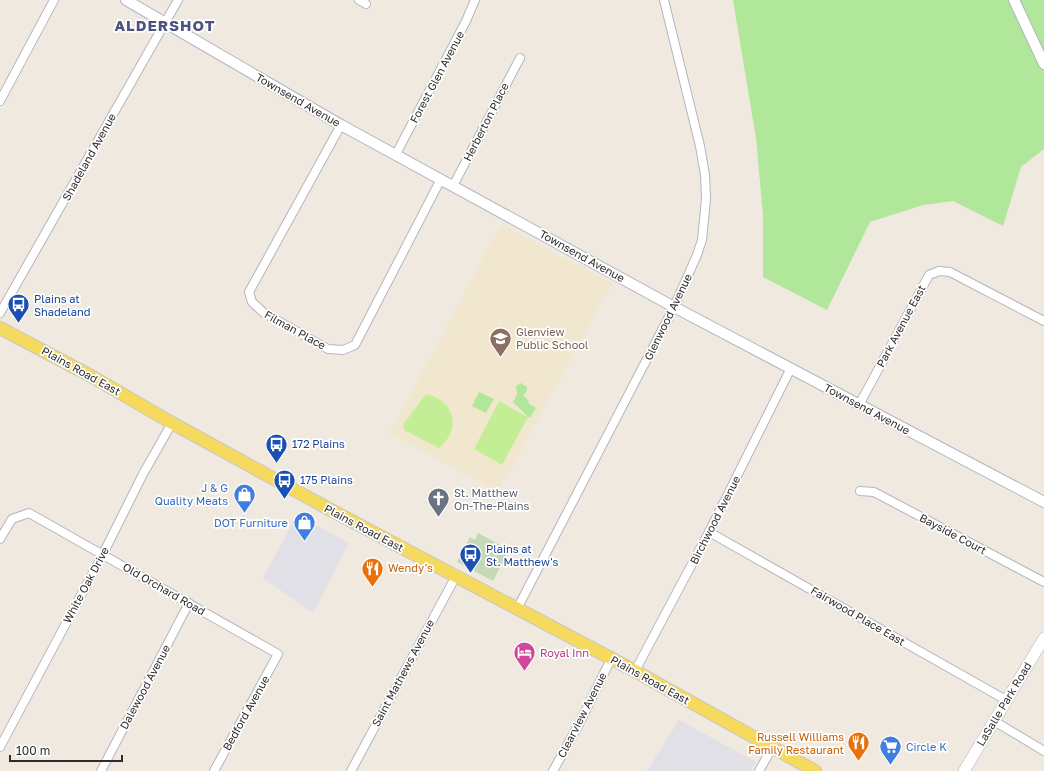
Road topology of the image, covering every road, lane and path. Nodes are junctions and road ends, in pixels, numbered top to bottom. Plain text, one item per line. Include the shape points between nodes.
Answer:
1 (54, 0) edge
2 (126, 0) edge
3 (178, 0) edge
4 (475, 0) edge
5 (664, 0) edge
6 (1014, 0) edge
7 (164, 23) junction
8 (520, 58) dead end
9 (1044, 64) edge
10 (0, 101) edge
11 (340, 125) junction
12 (396, 154) junction
13 (441, 179) junction
14 (453, 186) junction
15 (674, 307) junction
16 (0, 313) edge
17 (1044, 321) edge
18 (0, 328) edge
19 (791, 368) junction
20 (859, 405) junction
21 (172, 423) junction
22 (860, 491) dead end
23 (1044, 502) edge
24 (710, 532) junction
25 (0, 539) edge
26 (103, 554) junction
27 (456, 576) junction
28 (1044, 582) edge
29 (188, 603) junction
30 (517, 609) junction
31 (1044, 638) edge
32 (278, 654) joint
33 (611, 659) junction
34 (635, 671) junction
35 (1006, 700) junction
36 (994, 721) junction
37 (0, 746) edge
38 (772, 748) junction
39 (1044, 751) edge
40 (101, 771) edge
41 (214, 771) edge
42 (351, 771) edge
43 (553, 771) edge
44 (759, 771) edge
45 (815, 771) edge
46 (964, 771) edge

1 - 10 street
2 - 7 street, Townsend Avenue
3 - 7 street, Shadeland Avenue
4 - 12 street, Forest Glen Avenue
5 - 15 street, Glenwood Avenue via 700,146 706,199 702,240
6 - 9 street
7 - 11 street, Townsend Avenue
7 - 16 street, Shadeland Avenue
8 - 14 street, Herberton Place
11 - 12 street, Townsend Avenue
11 - 13 street, Filman Place via 249,292 252,302 264,313 328,349 343,350 355,345
12 - 13 street, Townsend Avenue
13 - 14 street, Townsend Avenue
14 - 15 street, Townsend Avenue
15 - 19 street, Townsend Avenue
15 - 30 street, Glenwood Avenue
17 - 20 street, Park Avenue East via 950,272 939,271 929,275
18 - 21 main road, Plains Road East
19 - 20 street, Townsend Avenue
19 - 24 street, Birchwood Avenue
20 - 23 street, Townsend Avenue
21 - 26 street, White Oak Drive
21 - 27 main road, Plains Road East
22 - 28 street, Bayside Court via 874,492
24 - 34 street, Birchwood Avenue
24 - 35 street, Fairwood Place East
25 - 26 street, Old Orchard Road via 12,519 29,513
26 - 29 street, Old Orchard Road
26 - 37 street, White Oak Drive
27 - 30 main road, Plains Road East
27 - 42 street, Saint Mathews Avenue
29 - 32 street, Old Orchard Road
29 - 40 street, Dalewood Avenue
30 - 33 main road, Plains Road East
31 - 35 main road, LaSalle Park Road
32 - 41 street, Bedford Avenue
33 - 34 main road, Plains Road East
33 - 43 street, Clearview Avenue
34 - 38 main road, Plains Road East
35 - 36 main road, LaSalle Park Road
36 - 39 street
36 - 46 main road, LaSalle Park Road
38 - 44 street
38 - 45 main road, Plains Road East

